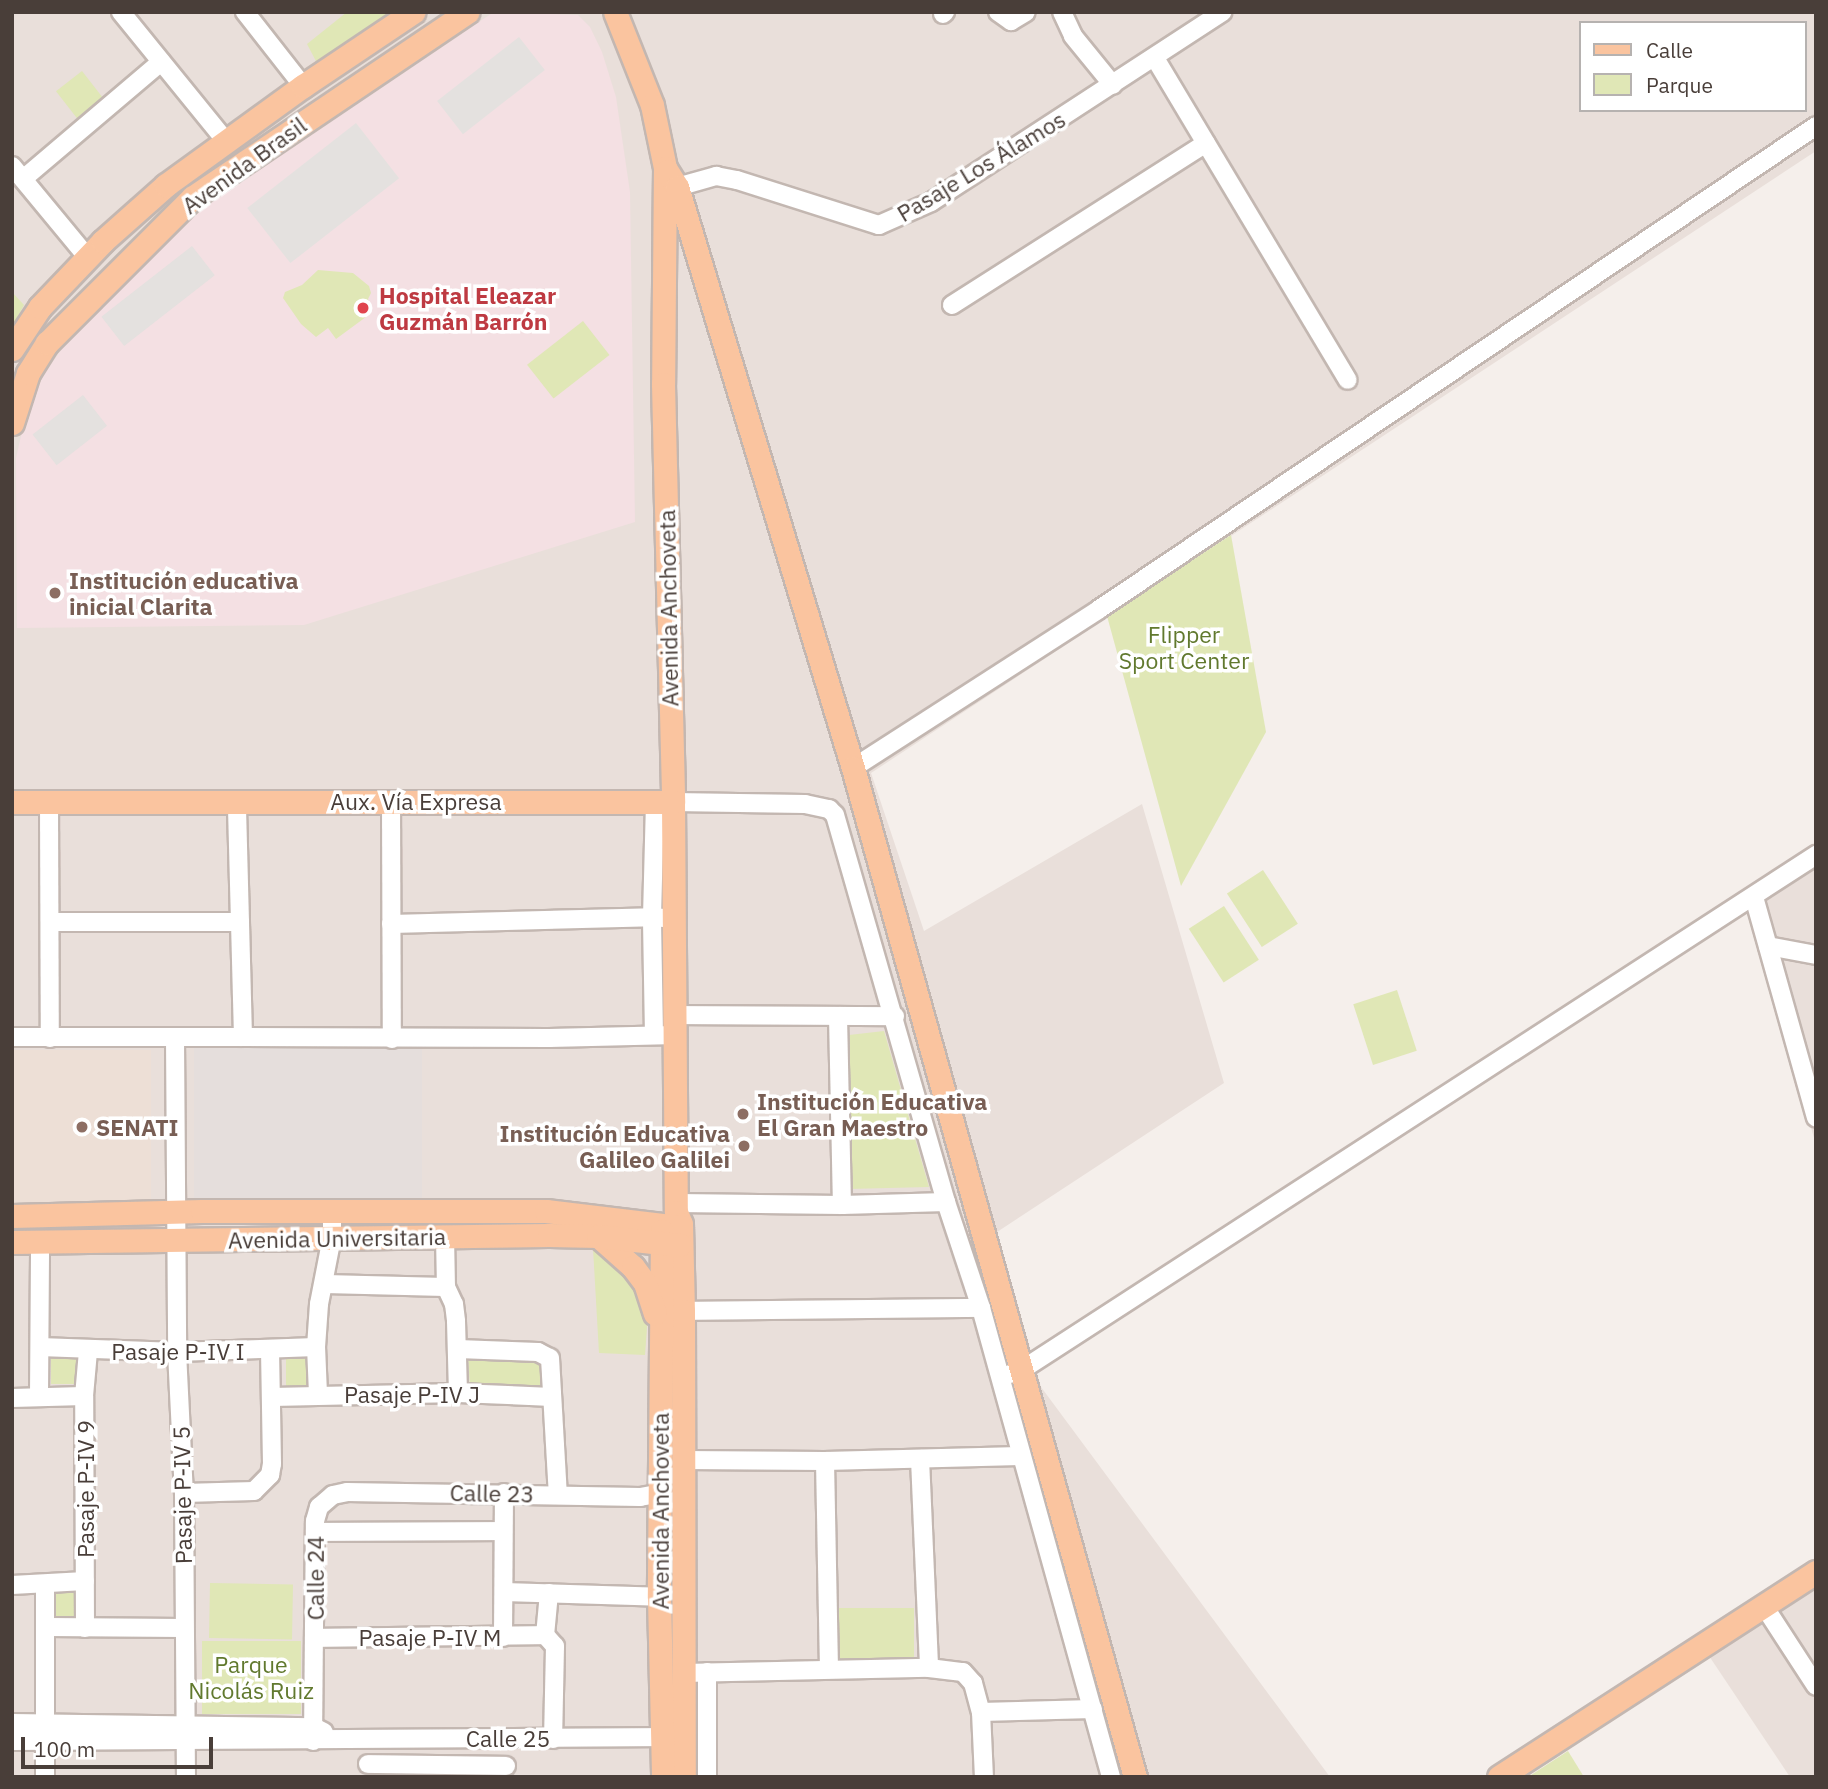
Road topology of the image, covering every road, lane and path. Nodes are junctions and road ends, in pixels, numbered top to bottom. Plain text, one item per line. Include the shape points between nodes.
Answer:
1 (121, 12) edge
2 (245, 12) edge
3 (413, 12) edge
4 (467, 12) edge
5 (615, 12) edge
6 (998, 12) edge
7 (1026, 12) edge
8 (1062, 12) edge
9 (1222, 12) edge
10 (1155, 58) junction
11 (162, 62) junction
12 (1113, 85) junction
13 (303, 86) junction
14 (1816, 126) edge
15 (226, 141) junction
16 (1206, 143) junction
17 (665, 168) junction
18 (18, 172) edge
19 (677, 187) junction
20 (88, 258) junction
21 (952, 305) dead end
22 (40, 307) junction
23 (64, 325) junction
24 (12, 349) edge
25 (1348, 380) dead end
26 (12, 423) edge
27 (853, 768) junction
28 (391, 800) junction
29 (12, 802) edge
30 (237, 802) junction
31 (664, 802) junction
32 (49, 803) junction
33 (1816, 855) edge
34 (1754, 897) junction
35 (662, 918) junction
36 (51, 922) junction
37 (240, 922) junction
38 (391, 924) junction
39 (1768, 946) junction
40 (1816, 955) edge
41 (838, 1016) junction
42 (895, 1016) junction
43 (668, 1028) junction
44 (12, 1037) edge
45 (243, 1037) junction
46 (50, 1038) junction
47 (175, 1038) junction
48 (392, 1039) junction
49 (1816, 1117) edge
50 (946, 1202) junction
51 (842, 1205) junction
52 (332, 1210) junction
53 (176, 1213) junction
54 (12, 1216) edge
55 (673, 1226) junction
56 (446, 1236) junction
57 (598, 1236) junction
58 (332, 1237) junction
59 (176, 1241) junction
60 (12, 1242) edge
61 (40, 1242) junction
62 (324, 1284) junction
63 (446, 1287) junction
64 (981, 1308) junction
65 (683, 1311) junction
66 (660, 1328) junction
67 (40, 1347) junction
68 (316, 1347) junction
69 (457, 1349) junction
70 (270, 1350) junction
71 (88, 1351) junction
72 (177, 1352) junction
73 (1010, 1374) junction
74 (458, 1393) junction
75 (318, 1394) junction
76 (84, 1396) junction
77 (39, 1397) junction
78 (272, 1397) junction
79 (552, 1397) junction
80 (12, 1398) edge
81 (1020, 1456) junction
82 (920, 1459) junction
83 (683, 1460) junction
84 (825, 1461) junction
85 (184, 1493) junction
86 (504, 1493) junction
87 (662, 1493) junction
88 (558, 1494) junction
89 (324, 1501) joint
90 (503, 1531) junction
91 (315, 1532) junction
92 (1816, 1572) edge
93 (85, 1581) junction
94 (12, 1584) edge
95 (45, 1584) junction
96 (504, 1592) junction
97 (549, 1592) junction
98 (659, 1597) junction
99 (1764, 1606) junction
100 (47, 1627) junction
101 (85, 1628) junction
102 (184, 1628) junction
103 (545, 1635) junction
104 (503, 1637) junction
105 (315, 1638) junction
106 (929, 1668) junction
107 (828, 1669) junction
108 (707, 1672) junction
109 (684, 1673) junction
110 (1816, 1686) edge
111 (1093, 1709) junction
112 (981, 1712) junction
113 (12, 1723) edge
114 (46, 1732) junction
115 (187, 1734) junction
116 (313, 1734) junction
117 (506, 1737) junction
118 (673, 1737) junction
119 (368, 1739) junction
120 (553, 1739) junction
121 (12, 1741) edge
122 (368, 1770) edge
123 (506, 1771) edge
124 (45, 1777) edge
125 (186, 1777) edge
126 (663, 1777) edge
127 (684, 1777) edge
128 (707, 1777) edge
129 (984, 1777) edge
130 (1111, 1777) edge
131 (1135, 1777) edge
132 (1499, 1777) edge

1 - 11 street
2 - 13 street
3 - 13 main road, Avenida Brasil
4 - 23 main road, Avenida Brasil via 193,197
5 - 17 main road, Avenida Anchoveta via 652,105
6 - 7 street via 1010,21
8 - 12 street via 1073,36
9 - 10 street, Pasaje Los Álamos
10 - 12 street, Pasaje Los Álamos
10 - 16 street
11 - 15 street
11 - 18 street
12 - 19 street, Pasaje Los Álamos via 932,202 879,225 716,176
13 - 15 main road, Avenida Brasil
14 - 27 street via 1098,610
15 - 20 main road, Avenida Brasil via 166,185
16 - 21 street
16 - 25 street
17 - 19 main road
17 - 31 main road, Avenida Anchoveta
18 - 20 street
19 - 27 main road
20 - 22 main road, Avenida Brasil
22 - 23 main road
22 - 24 main road, Avenida Brasil
23 - 26 main road, Avenida Brasil via 28,373
27 - 73 main road
28 - 30 main road, Aux. Vía Expresa
28 - 31 main road, Aux. Vía Expresa
28 - 38 street
29 - 32 main road, Aux. Vía Expresa
30 - 32 main road, Aux. Vía Expresa
30 - 37 street
31 - 35 main road, Avenida Anchoveta
31 - 42 street, Aux. Vía Expresa via 819,805 835,815
32 - 36 street
33 - 34 street
34 - 39 street
34 - 73 street
35 - 38 street
35 - 43 main road, Avenida Anchoveta
36 - 37 street
36 - 46 street
37 - 45 street
38 - 48 street
39 - 40 street
39 - 49 street
41 - 42 street
41 - 43 street
41 - 51 street
42 - 50 street
43 - 48 street
43 - 55 main road, Avenida Anchoveta
44 - 46 street
45 - 47 street
45 - 48 street
46 - 47 street
47 - 53 street, Pasaje P-IV 5
50 - 51 street
50 - 64 street
51 - 55 street
52 - 53 main road
52 - 55 main road via 546,1210
52 - 58 street
53 - 54 main road
53 - 59 street, Pasaje P-IV 5
55 - 57 main road, Avenida Universitaria
55 - 65 main road, Avenida Anchoveta
55 - 66 main road, Avenida Anchoveta
56 - 57 main road, Avenida Universitaria
56 - 58 main road, Avenida Universitaria
56 - 63 street
57 - 66 main road via 645,1283
58 - 59 main road, Avenida Universitaria
58 - 62 street
59 - 61 main road, Avenida Universitaria
59 - 72 street, Pasaje P-IV 5
60 - 61 main road, Avenida Universitaria
61 - 67 street
62 - 63 street
62 - 68 street
63 - 69 street via 454,1304
64 - 65 street
64 - 73 street
65 - 83 main road, Avenida Anchoveta
66 - 87 main road, Avenida Anchoveta
67 - 71 street, Pasaje P-IV I
67 - 77 street
68 - 70 street, Pasaje P-IV I
68 - 75 street
69 - 74 street
69 - 79 street via 546,1354
70 - 72 street, Pasaje P-IV I
70 - 78 street
71 - 72 street, Pasaje P-IV I
71 - 76 street, Pasaje P-IV 9
72 - 85 street, Pasaje P-IV 5
73 - 81 street
73 - 131 main road
74 - 75 street, Pasaje P-IV J
74 - 79 street, Pasaje P-IV J
75 - 78 street, Pasaje P-IV J
76 - 77 street
76 - 93 street, Pasaje P-IV 9
77 - 80 street
78 - 85 street via 270,1475 254,1491
79 - 88 street
81 - 82 street
81 - 111 street
82 - 84 street
82 - 106 street
83 - 84 street
83 - 109 main road, Avenida Anchoveta
84 - 107 street
85 - 102 street, Pasaje P-IV 5
86 - 88 street, Calle 23
86 - 89 street, Calle 23 via 347,1492
86 - 90 street
87 - 88 street, Calle 23 via 640,1497
87 - 98 main road, Avenida Anchoveta
89 - 91 street, Calle 24 via 315,1513
90 - 91 street
90 - 96 street
91 - 105 street, Calle 24
92 - 99 main road
93 - 95 street
93 - 101 street, Pasaje P-IV 9
94 - 95 street
95 - 100 street
96 - 97 street
96 - 104 street
97 - 98 street
97 - 103 street
98 - 118 main road, Avenida Anchoveta
99 - 110 street
99 - 132 main road
100 - 101 street
100 - 114 street
101 - 102 street
102 - 115 street, Pasaje P-IV 5
103 - 104 street, Pasaje P-IV M
103 - 120 street via 555,1646
104 - 105 street, Pasaje P-IV M
105 - 116 street, Calle 24
106 - 107 street
106 - 112 street via 963,1672 973,1684
107 - 108 street
108 - 109 street
108 - 128 street
109 - 118 main road, Avenida Anchoveta
111 - 112 street
111 - 130 street
112 - 129 street
113 - 114 street
114 - 115 street
114 - 121 street
114 - 124 street
115 - 116 street
115 - 125 street, Pasaje P-IV 5
116 - 119 street, Calle 25
117 - 119 street, Calle 25
117 - 120 street, Calle 25
117 - 123 street
118 - 120 street, Calle 25
118 - 126 main road, Avenida Anchoveta
118 - 127 main road, Avenida Anchoveta
119 - 122 street
122 - 123 street

